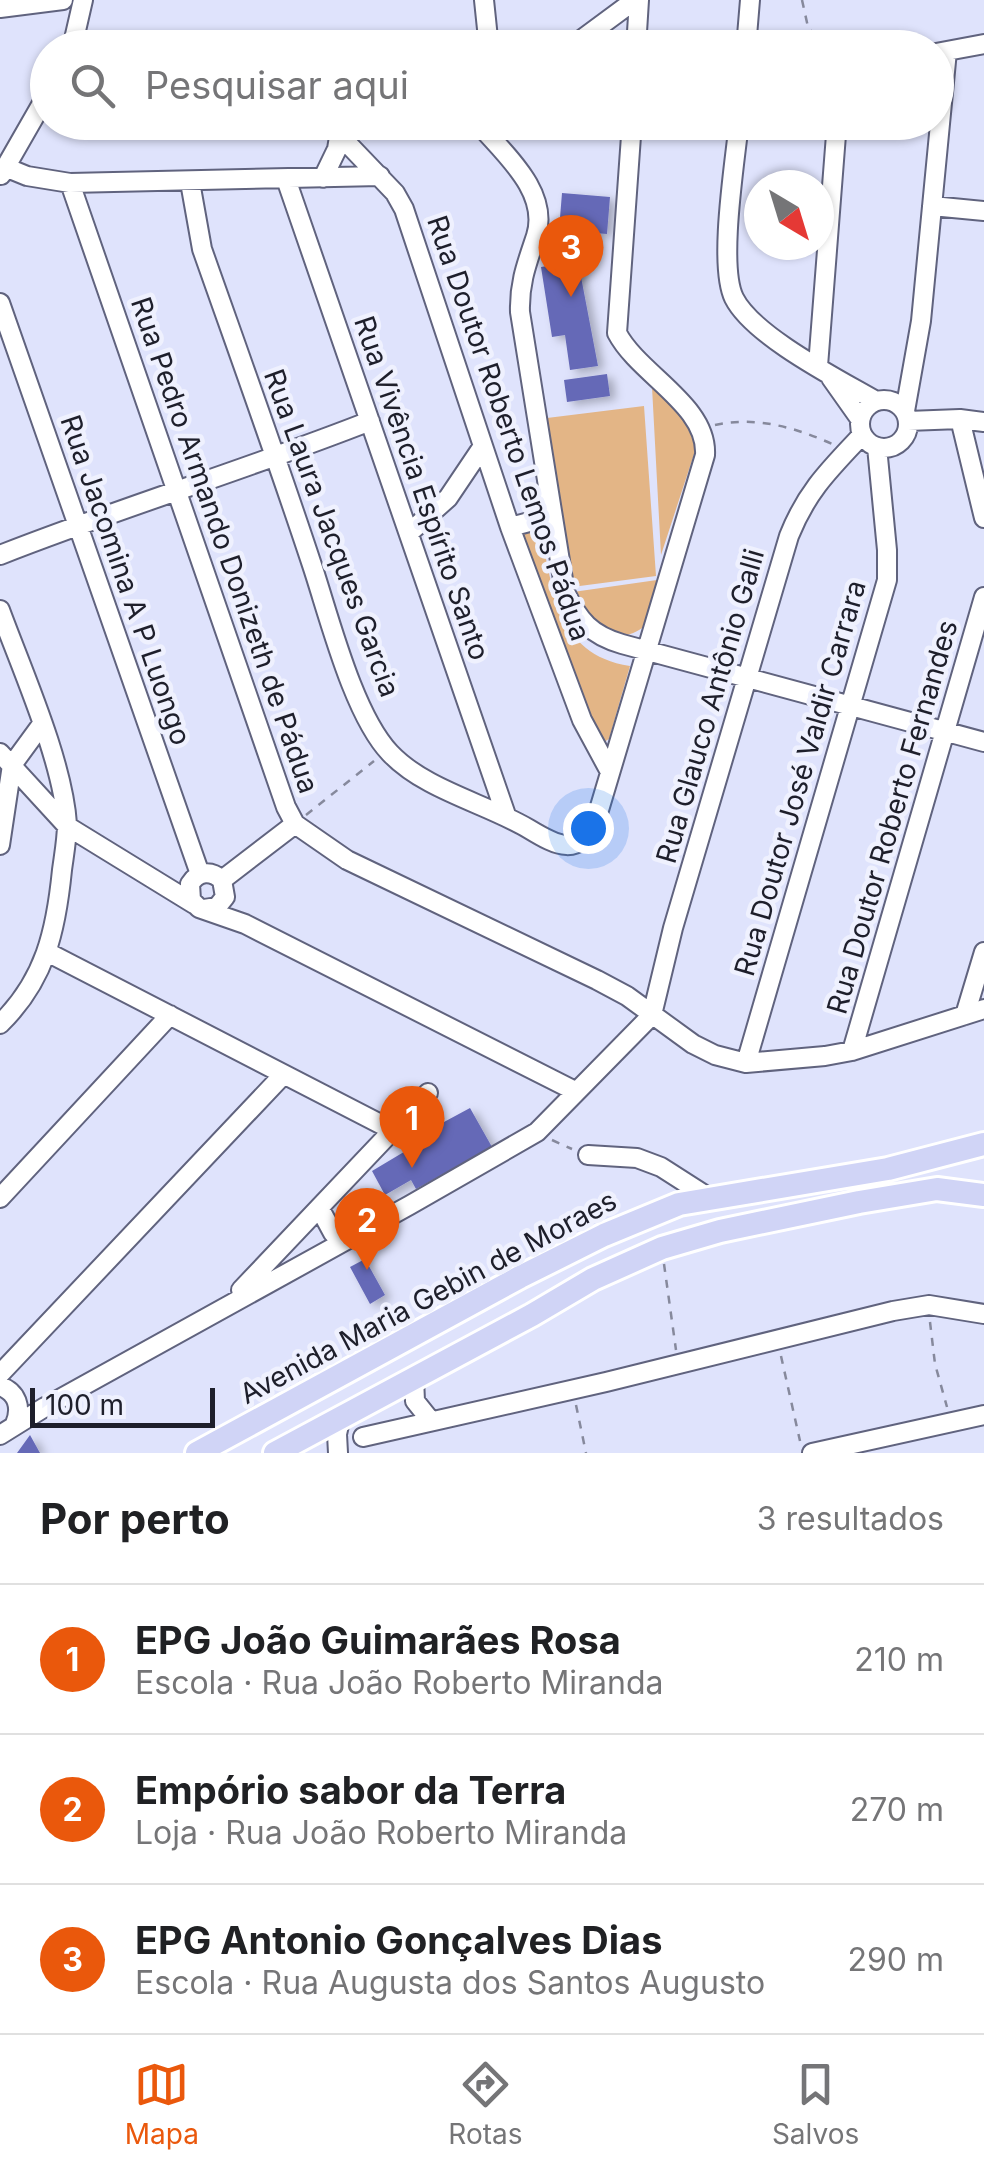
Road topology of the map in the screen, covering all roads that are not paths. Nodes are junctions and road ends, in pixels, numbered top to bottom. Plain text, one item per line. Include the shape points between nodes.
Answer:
1 (63, 0) edge
2 (83, 0) edge
3 (484, 0) edge
4 (637, 0) edge
5 (750, 0) edge
6 (0, 8) edge
7 (76, 30) edge
8 (487, 30) edge
9 (595, 30) edge
10 (636, 30) edge
11 (748, 30) edge
12 (984, 44) edge
13 (954, 50) edge
14 (30, 124) edge
15 (335, 140) edge
16 (343, 140) edge
17 (492, 140) edge
18 (630, 140) edge
19 (737, 140) edge
20 (836, 140) edge
21 (936, 140) edge
22 (2, 172) edge
23 (380, 176) junction
24 (323, 178) junction
25 (286, 179) junction
26 (190, 182) junction
27 (70, 184) junction
28 (932, 206) junction
29 (984, 211) edge
30 (0, 303) edge
31 (823, 369) junction
32 (876, 401) junction
33 (906, 416) junction
34 (960, 419) junction
35 (370, 421) junction
36 (984, 422) edge
37 (866, 434) junction
38 (483, 446) junction
39 (276, 458) junction
40 (176, 489) junction
41 (552, 516) junction
42 (984, 518) edge
43 (79, 525) junction
44 (510, 527) junction
45 (410, 532) junction
46 (0, 555) edge
47 (984, 597) edge
48 (0, 610) edge
49 (642, 648) junction
50 (750, 676) junction
51 (850, 706) junction
52 (42, 724) junction
53 (945, 731) junction
54 (984, 742) edge
55 (6, 759) edge
56 (610, 770) junction
57 (506, 815) junction
58 (294, 824) junction
59 (67, 826) junction
60 (0, 845) edge
61 (196, 877) junction
62 (156, 878) junction
63 (224, 888) junction
64 (199, 907) junction
65 (245, 924) junction
66 (47, 952) junction
67 (984, 952) edge
68 (984, 1009) edge
69 (652, 1014) junction
70 (170, 1015) junction
71 (964, 1015) junction
72 (0, 1024) edge
73 (852, 1051) junction
74 (746, 1062) junction
75 (283, 1076) junction
76 (576, 1090) junction
77 (428, 1093) dead end
78 (392, 1130) junction
79 (984, 1144) edge
80 (588, 1155) road end
81 (661, 1167) junction
82 (984, 1195) edge
83 (0, 1198) edge
84 (720, 1198) junction
85 (678, 1204) junction
86 (320, 1210) junction
87 (727, 1230) junction
88 (342, 1241) junction
89 (227, 1305) junction
90 (984, 1314) edge
91 (0, 1374) edge
92 (414, 1378) junction
93 (0, 1386) edge
94 (285, 1404) junction
95 (984, 1415) edge
96 (341, 1416) junction
97 (430, 1421) junction
98 (249, 1424) junction
99 (8, 1430) edge
100 (363, 1438) dead end
101 (896, 1444) edge
102 (287, 1450) edge
103 (0, 1453) edge
104 (197, 1453) edge
105 (338, 1453) edge
106 (812, 1453) edge

1 - 6 street
2 - 7 street
3 - 8 street
4 - 9 street
4 - 10 street
5 - 11 street
12 - 13 street
14 - 22 street
15 - 24 street
16 - 23 street, Rua Doutor Roberto Lemos Pádua
17 - 41 street via 538,202 520,312
18 - 49 street via 617,333 706,440
19 - 31 street via 728,281 734,298 758,327
20 - 31 street
21 - 28 street
22 - 27 street
23 - 24 street
23 - 38 street, Rua Doutor Roberto Lemos Pádua via 404,210
24 - 25 street
25 - 26 street
25 - 35 street, Rua Vivência Espírito Santo
26 - 27 street
26 - 39 street, Rua Laura Jacques Garcia via 202,249
27 - 40 street, Rua Pedro Armando Donizeth de Pádua
28 - 29 street
28 - 33 street
30 - 43 street, Rua Jacomina A P Luongo
31 - 32 street
31 - 37 street
32 - 33 street via 892,401
32 - 37 street via 863,411
33 - 34 street
33 - 37 street via 908,429 893,447
34 - 36 street
34 - 42 street
35 - 39 street
35 - 45 street, Rua Vivência Espírito Santo
37 - 50 street, Rua Glauco Antônio Galli via 800,508
37 - 51 street, Rua Doutor José Valdir Carrara via 887,580
38 - 44 street, Rua Doutor Roberto Lemos Pádua
38 - 45 street via 448,498
39 - 40 street
39 - 57 street, Rua Laura Jacques Garcia via 344,660 388,751 420,776
40 - 43 street
40 - 58 street, Rua Pedro Armando Donizeth de Pádua
41 - 44 street
41 - 49 street via 565,592 576,614 603,638
43 - 46 street
43 - 61 street, Rua Jacomina A P Luongo
44 - 56 street, Rua Doutor Roberto Lemos Pádua via 582,720
45 - 57 street, Rua Vivência Espírito Santo
47 - 53 street, Rua Doutor Roberto Fernandes
48 - 52 street
49 - 50 street
49 - 56 street
50 - 51 street
50 - 69 street, Rua Glauco Antônio Galli
51 - 53 street
51 - 74 street, Rua Doutor José Valdir Carrara
52 - 55 street
52 - 59 street
53 - 54 street
53 - 73 street, Rua Doutor Roberto Fernandes
55 - 59 street
55 - 60 street
56 - 57 street, Rua Laura Jacques Garcia via 592,829 576,843 551,842
58 - 63 street
58 - 69 street, Rua Pedro Armando Donizeth de Pádua via 347,860 597,980
59 - 62 street
59 - 66 street
61 - 62 street
61 - 63 street via 212,873
61 - 64 street via 189,894
62 - 64 street
63 - 64 street via 217,907
63 - 65 street
64 - 65 street
65 - 76 street
66 - 70 street
66 - 72 street via 28,991
67 - 71 street
68 - 71 street
69 - 74 street, Rua Pedro Armando Donizeth de Pádua via 692,1044
69 - 76 street
70 - 75 street
70 - 83 street
71 - 73 street
73 - 74 street
75 - 78 street
75 - 91 street
76 - 88 street via 537,1132
77 - 78 street
78 - 86 street
79 - 84 main road, Avenida Maria Gebin de Moraes via 888,1169
80 - 81 street via 624,1155
81 - 84 street
81 - 85 street
82 - 87 main road via 937,1189
84 - 85 main road, Avenida Maria Gebin de Moraes
84 - 87 main road
85 - 94 main road, Avenida Maria Gebin de Moraes via 554,1260
86 - 88 street
86 - 89 street
87 - 92 main road via 662,1248 593,1279
88 - 89 street
89 - 99 street
90 - 97 street via 928,1306
92 - 96 main road
92 - 97 street via 415,1402
93 - 99 street via 17,1400 18,1416
94 - 98 main road, Avenida Maria Gebin de Moraes
94 - 102 main road
95 - 101 street
96 - 102 main road
96 - 105 street
97 - 100 street
98 - 102 main road via 266,1427 273,1446
98 - 104 main road, Avenida Maria Gebin de Moraes
99 - 103 street
101 - 106 street

